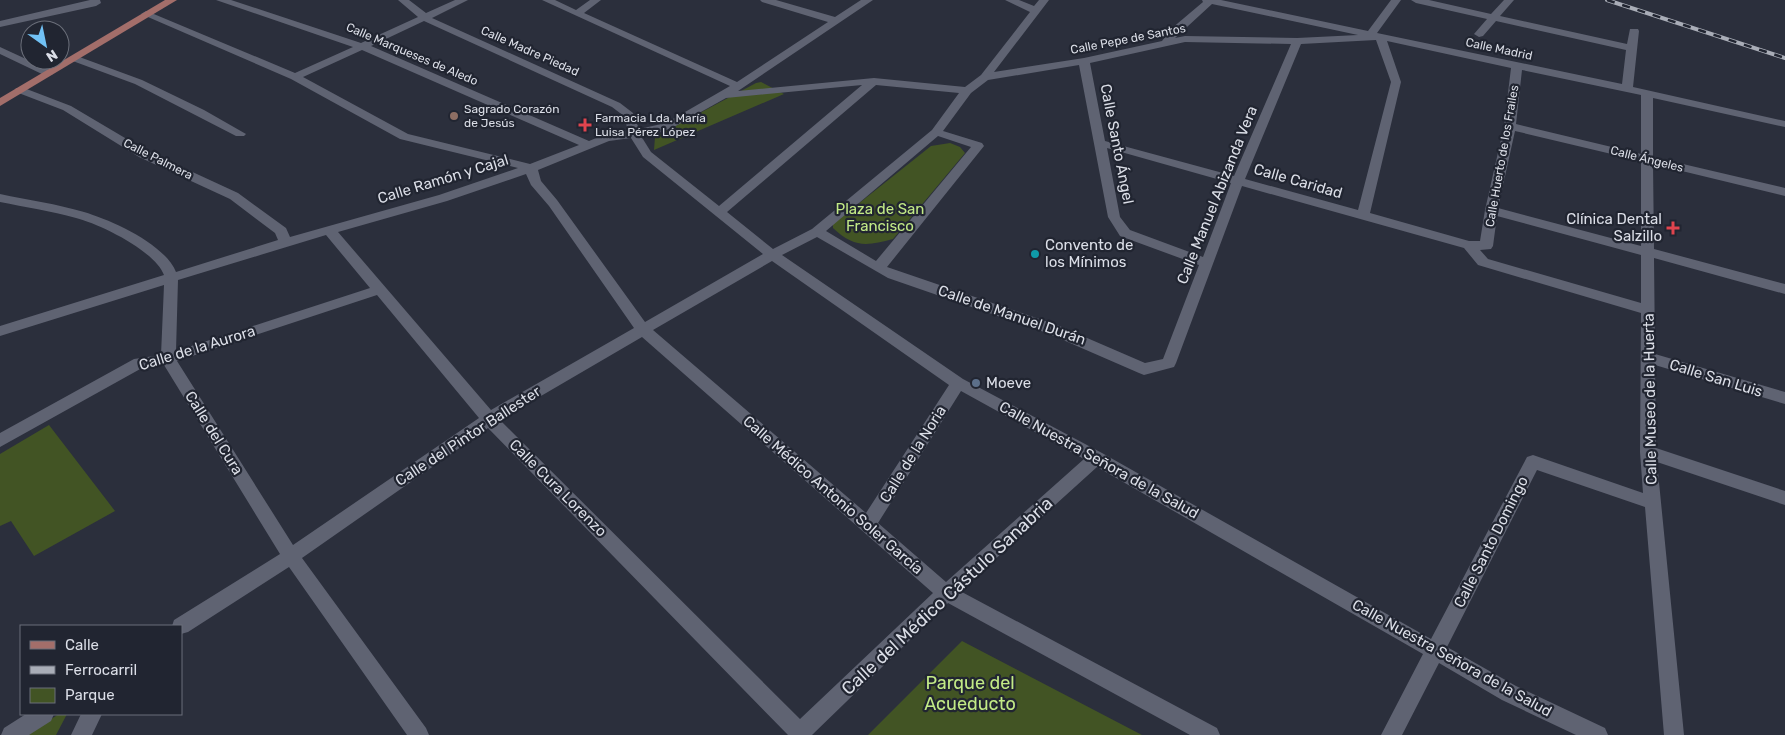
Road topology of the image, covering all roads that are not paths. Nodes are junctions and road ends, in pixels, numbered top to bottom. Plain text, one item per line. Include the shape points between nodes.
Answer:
1 (172, 0) edge
2 (221, 0) edge
3 (403, 0) edge
4 (463, 0) edge
5 (547, 0) edge
6 (596, 0) edge
7 (765, 0) edge
8 (868, 0) edge
9 (1010, 0) edge
10 (1044, 0) edge
11 (1209, 0) edge
12 (1396, 0) edge
13 (1416, 0) edge
14 (1509, 0) edge
15 (96, 1) edge
16 (1036, 10) junction
17 (578, 13) junction
18 (146, 14) junction
19 (425, 18) junction
20 (1495, 18) junction
21 (836, 21) junction
22 (0, 24) edge
23 (1634, 31) dead end
24 (1478, 34) dead end
25 (1375, 36) junction
26 (1297, 41) junction
27 (1165, 44) junction
28 (364, 47) junction
29 (1631, 48) junction
30 (0, 50) edge
31 (74, 58) junction
32 (1084, 61) junction
33 (1517, 65) junction
34 (48, 73) junction
35 (296, 77) junction
36 (985, 77) junction
37 (874, 81) junction
38 (738, 86) junction
39 (790, 88) junction
40 (1627, 89) junction
41 (20, 90) junction
42 (776, 90) dead end
43 (968, 91) junction
44 (1647, 93) junction
45 (724, 95) junction
46 (0, 103) edge
47 (1785, 124) edge
48 (1510, 126) junction
49 (936, 132) junction
50 (240, 134) dead end
51 (635, 135) junction
52 (1101, 143) junction
53 (587, 144) junction
54 (1647, 159) junction
55 (531, 168) junction
56 (1238, 181) junction
57 (1785, 192) edge
58 (0, 198) edge
59 (1491, 210) junction
60 (719, 212) junction
61 (1362, 216) junction
62 (329, 230) junction
63 (817, 232) junction
64 (286, 242) junction
65 (1469, 245) junction
66 (1486, 246) joint
67 (1647, 252) junction
68 (772, 255) junction
69 (1207, 263) junction
70 (878, 268) junction
71 (171, 277) junction
72 (1785, 289) edge
73 (378, 290) junction
74 (1648, 310) junction
75 (642, 329) junction
76 (0, 331) edge
77 (1648, 357) junction
78 (168, 359) junction
79 (1144, 369) joint
80 (958, 383) junction
81 (1785, 398) edge
82 (489, 419) junction
83 (0, 441) edge
84 (1648, 452) junction
85 (1096, 458) junction
86 (1785, 498) edge
87 (1653, 503) junction
88 (868, 526) junction
89 (291, 556) junction
90 (946, 593) junction
91 (182, 625) edge
92 (1435, 651) junction
93 (42, 715) edge
94 (91, 715) edge
95 (799, 734) edge
96 (11, 735) edge
97 (81, 735) edge
98 (419, 735) edge
99 (1210, 735) edge
100 (1391, 735) edge
101 (1598, 735) edge
102 (1674, 735) edge

1 - 18 main road
2 - 28 street, Calle Marqueses de Aledo
3 - 19 street, Calle Madre Piedad
4 - 19 street
5 - 17 street
6 - 17 street
7 - 21 street
8 - 21 street, Calle Ramón y Cajal
9 - 16 street
10 - 16 street
11 - 25 street, Calle Madrid
11 - 27 street
12 - 25 street
13 - 20 street
14 - 20 street
15 - 22 street
16 - 36 street
17 - 38 street
18 - 31 main road
18 - 35 street
19 - 28 street
19 - 51 street, Calle Madre Piedad via 616,105 629,115
20 - 24 street
20 - 29 street
21 - 38 street, Calle Ramón y Cajal
23 - 29 street
25 - 26 street, Calle Pepe de Santos
25 - 33 street, Calle Madrid
25 - 61 street via 1396,82
26 - 27 street, Calle Pepe de Santos via 1185,39
26 - 56 street, Calle Manuel Abizanda Vera
27 - 32 street, Calle Pepe de Santos
28 - 35 street
28 - 53 street, Calle Marqueses de Aledo
29 - 40 street
30 - 34 street
31 - 34 main road
31 - 50 street via 172,97
32 - 36 street, Calle Pepe de Santos
32 - 52 street, Calle Santo Ángel
33 - 40 street, Calle Madrid
33 - 48 street, Calle Huerto de los Frailes
34 - 41 main road
35 - 55 street via 404,137
36 - 43 street
37 - 39 street
37 - 43 street
37 - 60 street
38 - 45 street, Calle Ramón y Cajal
39 - 42 street
39 - 45 street
40 - 44 street, Calle Madrid
41 - 46 main road
41 - 64 street, Calle Palmera via 67,108 143,154 234,196 281,231
43 - 49 street
44 - 47 street, Calle Madrid
44 - 54 street, Calle Museo de la Huerta
45 - 51 street, Calle Ramón y Cajal via 670,125
48 - 54 street, Calle Ángeles
48 - 59 street, Calle Huerto de los Frailes
49 - 63 street, Calle del Pintor Ballester
49 - 70 street via 978,146
51 - 53 street, Calle Ramón y Cajal
51 - 60 street, Calle Nuestra Señora de la Salud via 647,154
52 - 56 street, Calle Caridad
52 - 69 street, Calle Santo Ángel via 1114,217 1125,233
53 - 55 street, Calle Ramón y Cajal
54 - 57 street, Calle Ángeles
54 - 67 street, Calle Museo de la Huerta
55 - 62 street, Calle Ramón y Cajal via 443,198
55 - 75 street, Calle Médico Antonio Soler García via 535,182
56 - 61 street, Calle Caridad
56 - 69 street, Calle Manuel Abizanda Vera
58 - 71 street via 81,216 115,230 150,249 166,264
59 - 66 street, Calle Huerto de los Frailes
59 - 67 street
60 - 68 street, Calle Nuestra Señora de la Salud
61 - 65 street, Calle Caridad
62 - 64 street, Calle Ramón y Cajal
62 - 73 street, Calle Cura Lorenzo
63 - 68 street, Calle del Pintor Ballester
63 - 70 street, Calle de Manuel Durán
64 - 71 street, Calle Ramón y Cajal
65 - 66 street, Calle Caridad
65 - 74 street via 1483,262
67 - 72 street
67 - 74 street, Calle Museo de la Huerta
68 - 75 street, Calle del Pintor Ballester
68 - 80 street, Calle Nuestra Señora de la Salud
69 - 79 street, Calle Manuel Abizanda Vera via 1169,363
70 - 79 street, Calle de Manuel Durán via 1098,346
71 - 76 street, Calle Ramón y Cajal
71 - 78 street
73 - 78 street, Calle de la Aurora
73 - 82 street, Calle Cura Lorenzo
74 - 77 street, Calle Museo de la Huerta
75 - 82 street, Calle del Pintor Ballester
75 - 88 street, Calle Médico Antonio Soler García
77 - 81 street, Calle San Luis
77 - 84 street, Calle Museo de la Huerta
78 - 83 street, Calle de la Aurora via 139,363
78 - 89 street, Calle del Cura
80 - 85 street, Calle Nuestra Señora de la Salud
80 - 88 street, Calle de la Noria
82 - 89 street, Calle del Pintor Ballester
82 - 95 street, Calle Cura Lorenzo
84 - 86 street
84 - 87 street, Calle Museo de la Huerta
85 - 90 street, Calle del Médico Cástulo Sanabria
85 - 92 street, Calle Nuestra Señora de la Salud
87 - 92 street, Calle Santo Domingo via 1533,462
87 - 102 street, Calle Museo de la Huerta
88 - 90 street, Calle Médico Antonio Soler García
89 - 91 street, Calle del Pintor Ballester
89 - 98 street, Calle del Cura
90 - 95 street, Calle del Médico Cástulo Sanabria
90 - 99 street, Calle Médico Antonio Soler García
92 - 100 street, Calle Santo Domingo
92 - 101 street, Calle Nuestra Señora de la Salud via 1509,693
93 - 96 street
94 - 97 street

